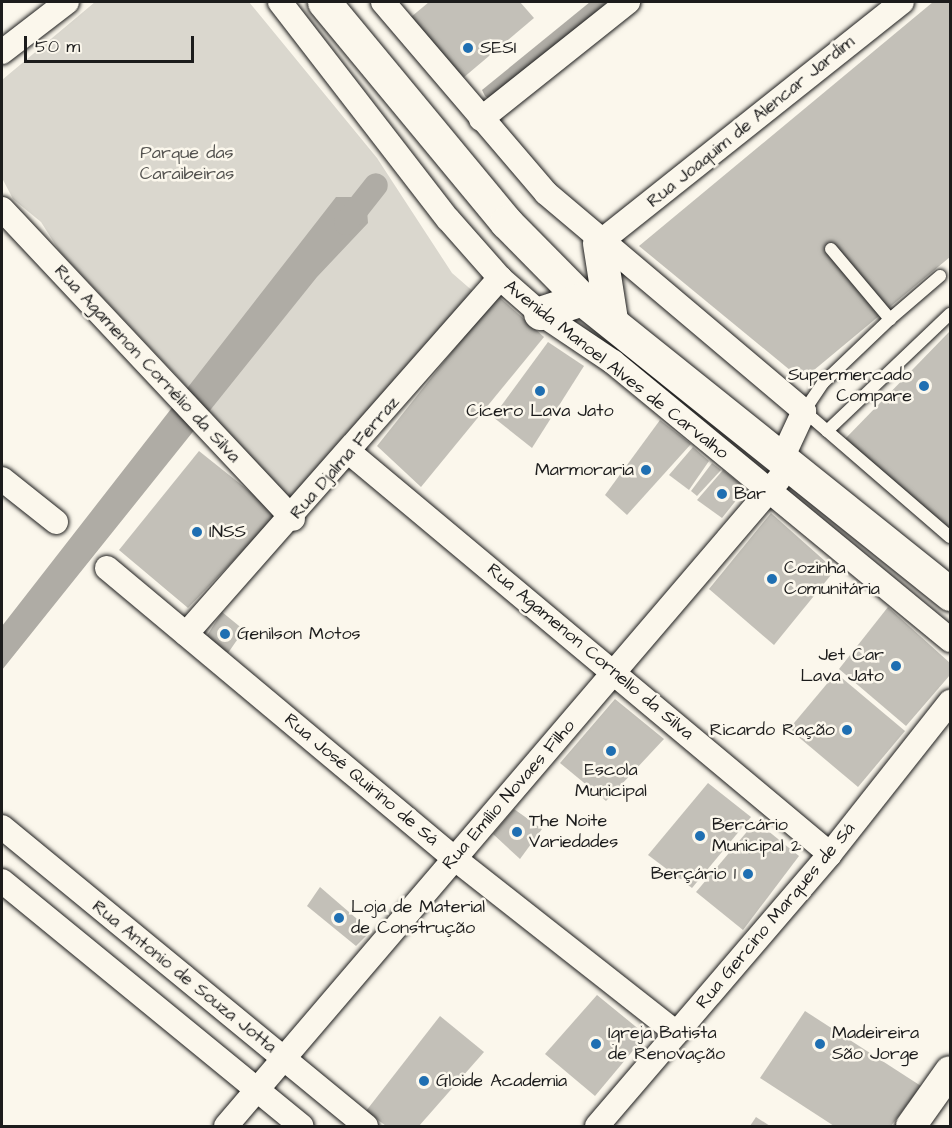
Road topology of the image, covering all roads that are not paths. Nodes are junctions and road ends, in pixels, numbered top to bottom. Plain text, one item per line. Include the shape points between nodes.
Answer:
1 (67, 2) edge
2 (280, 2) edge
3 (324, 2) edge
4 (383, 2) edge
5 (628, 2) edge
6 (902, 2) edge
7 (2, 52) edge
8 (481, 119) junction
9 (2, 209) edge
10 (599, 243) junction
11 (831, 249) dead end
12 (940, 276) dead end
13 (500, 278) junction
14 (582, 299) junction
15 (540, 313) junction
16 (951, 314) edge
17 (890, 319) junction
18 (619, 341) junction
19 (804, 411) junction
20 (827, 431) junction
21 (349, 452) junction
22 (788, 460) junction
23 (2, 479) edge
24 (768, 490) junction
25 (293, 519) junction
26 (56, 522) dead end
27 (951, 537) edge
28 (107, 568) dead end
29 (951, 594) edge
30 (186, 634) junction
31 (951, 640) edge
32 (615, 673) junction
33 (951, 702) edge
34 (2, 827) edge
35 (830, 854) junction
36 (454, 858) junction
37 (2, 881) edge
38 (676, 1033) junction
39 (284, 1060) junction
40 (947, 1082) edge
41 (257, 1090) junction
42 (226, 1126) edge
43 (301, 1126) edge
44 (366, 1126) edge
45 (597, 1126) edge
46 (911, 1126) edge

1 - 7 street
2 - 13 street, Avenida Manoel Alves de Carvalho via 448,219
3 - 14 main road, Avenida Manoel Alves de Carvalho via 506,222
4 - 8 street
5 - 8 street
6 - 10 street, Rua Joaquim de Alencar Jardim
8 - 10 street
9 - 25 street, Rua Agamenon Cornélio da Silva
10 - 18 main road
10 - 19 street
11 - 17 lane
12 - 17 lane
13 - 15 street, Avenida Manoel Alves de Carvalho
13 - 21 street, Rua Djalma Ferraz
14 - 15 main road
14 - 18 main road, Avenida Manoel Alves de Carvalho
15 - 18 street, Avenida Manoel Alves de Carvalho
16 - 20 lane
17 - 19 lane via 823,383
18 - 22 main road, Avenida Manoel Alves de Carvalho
18 - 24 street, Avenida Manoel Alves de Carvalho
19 - 20 lane
19 - 22 street, Rua Emílio Novaes Filho
20 - 27 lane
21 - 25 street, Rua Djalma Ferraz
21 - 32 street, Rua Agamenon Cornello da Silva
22 - 24 street, Rua Emílio Novaes Filho
22 - 29 main road, Avenida Manoel Alves de Carvalho
23 - 26 street
24 - 31 street, Avenida Manoel Alves de Carvalho
24 - 32 street, Rua Emílio Novaes Filho
25 - 30 street, Rua Djalma Ferraz
28 - 30 street, Rua José Quirino de Sá
30 - 36 street, Rua José Quirino de Sá
32 - 35 street, Rua Agamenon Cornello da Silva
32 - 36 street, Rua Emílio Novaes Filho
33 - 35 street, Rua Gercino Marques de Sá
34 - 39 street, Rua Antonio de Souza Jotta
35 - 38 street, Rua Gercino Marques de Sá
36 - 38 street, Rua José Quirino de Sá
36 - 39 street, Rua Emílio Novaes Filho
37 - 41 street
38 - 45 street, Rua Gercino Marques de Sá
39 - 41 street, Rua Emílio Novaes Filho
39 - 44 street, Rua Antonio de Souza Jotta
40 - 46 street
41 - 42 street, Rua Emílio Novaes Filho
41 - 43 street

